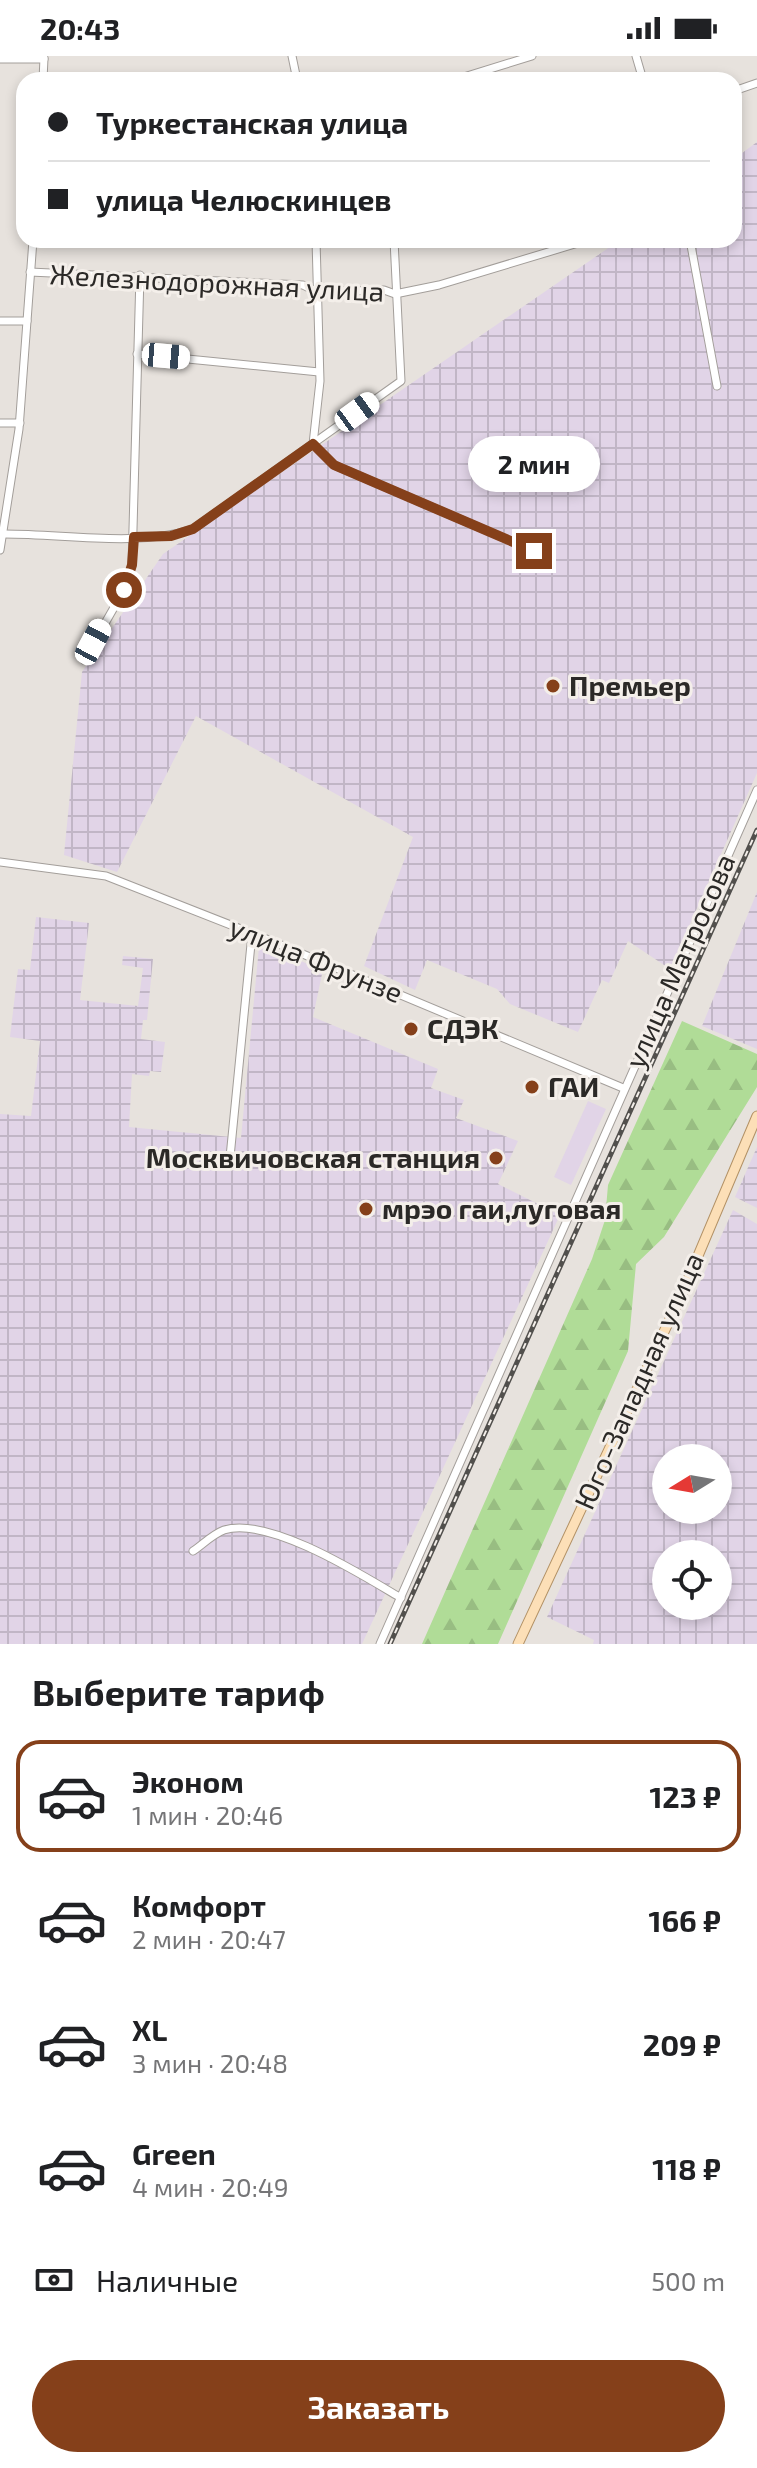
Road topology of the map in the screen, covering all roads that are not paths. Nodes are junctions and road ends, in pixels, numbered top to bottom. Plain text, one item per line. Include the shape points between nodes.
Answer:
1 (532, 56) edge
2 (44, 58) edge
3 (0, 59) edge
4 (480, 72) edge
5 (32, 248) edge
6 (316, 248) edge
7 (394, 248) edge
8 (562, 248) edge
9 (691, 248) edge
10 (30, 272) junction
11 (140, 275) junction
12 (317, 292) junction
13 (395, 294) junction
14 (0, 321) edge
15 (27, 321) junction
16 (137, 354) junction
17 (319, 372) junction
18 (717, 386) dead end
19 (0, 423) edge
20 (20, 423) junction
21 (313, 444) junction
22 (1, 534) edge
23 (134, 537) junction
24 (0, 550) edge
25 (534, 551) dead end
26 (84, 660) dead end
27 (757, 790) edge
28 (0, 862) edge
29 (252, 934) junction
30 (623, 1088) junction
31 (757, 1116) edge
32 (230, 1157) dead end
33 (193, 1551) dead end
34 (401, 1598) junction
35 (380, 1644) edge
36 (518, 1644) edge

1 - 4 street
2 - 3 street
5 - 10 street
6 - 12 street
7 - 13 street
8 - 13 street, Железнодорожная улица
9 - 18 street
10 - 11 street, Железнодорожная улица
10 - 15 street
11 - 12 street, Железнодорожная улица via 303,285
11 - 16 street
12 - 13 street, Железнодорожная улица
12 - 17 street
13 - 21 street via 401,381
14 - 15 street
15 - 20 street
16 - 17 street
16 - 23 street
17 - 21 street
19 - 20 street
20 - 22 street
21 - 23 street via 193,529
21 - 25 street via 334,465
22 - 23 street
22 - 24 street
23 - 26 street via 124,590
27 - 30 street, улица Матросова
28 - 29 street, улица Фрунзе via 106,876
29 - 30 street, улица Фрунзе
29 - 32 street
30 - 34 street, улица Матросова
31 - 36 main road, Юго-Западная улица via 684,1289
33 - 34 street via 221,1531 243,1527 345,1564
34 - 35 street, улица Матросова

